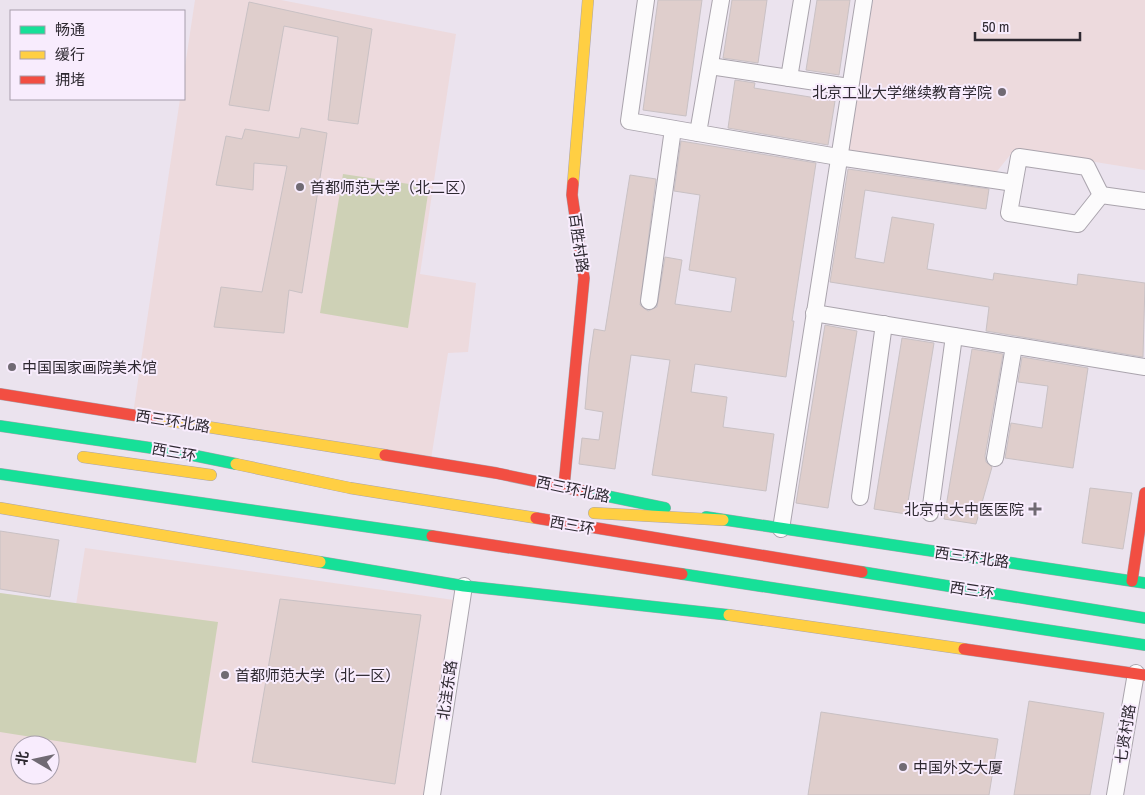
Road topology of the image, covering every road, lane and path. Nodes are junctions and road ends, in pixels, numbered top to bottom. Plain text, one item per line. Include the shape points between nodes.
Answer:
1 (588, 0) edge
2 (646, 0) edge
3 (721, 0) edge
4 (802, 0) edge
5 (864, 0) edge
6 (710, 66) junction
7 (788, 78) junction
8 (849, 88) junction
9 (673, 129) junction
10 (698, 133) junction
11 (838, 157) junction
12 (1014, 183) junction
13 (1101, 195) junction
14 (1145, 201) edge
15 (649, 301) dead end
16 (814, 313) junction
17 (884, 324) junction
18 (954, 336) junction
19 (1014, 346) junction
20 (1145, 367) edge
21 (0, 394) edge
22 (17, 416) dead end
23 (0, 426) edge
24 (67, 436) junction
25 (75, 456) dead end
26 (995, 458) dead end
27 (78, 468) dead end
28 (0, 474) edge
29 (128, 475) dead end
30 (226, 476) dead end
31 (246, 478) dead end
32 (564, 486) junction
33 (350, 488) junction
34 (214, 492) dead end
35 (1145, 493) edge
36 (860, 497) dead end
37 (466, 507) junction
38 (0, 508) edge
39 (930, 513) dead end
40 (723, 520) junction
41 (346, 523) junction
42 (781, 529) junction
43 (1132, 581) junction
44 (1145, 583) edge
45 (464, 586) junction
46 (1145, 618) edge
47 (1145, 644) edge
48 (1140, 674) edge
49 (432, 795) edge
50 (1115, 795) edge

1 - 32 main road, 百胜村路 via 572,195 584,278
2 - 9 street via 629,121
3 - 6 street
4 - 7 street
5 - 8 street
6 - 7 street
6 - 10 street
7 - 8 street
8 - 11 street
9 - 10 street
9 - 15 street
10 - 11 street
11 - 12 street
11 - 16 street
12 - 13 street via 1018,157 1087,167
12 - 13 street via 1009,214 1078,224
13 - 14 street
16 - 17 street
16 - 42 street
17 - 18 street
17 - 36 street
18 - 19 street
18 - 39 street
19 - 20 street
19 - 26 street
21 - 32 main road, 西三环北路
22 - 24 main road
23 - 24 main road, 西三环
24 - 33 main road, 西三环 via 172,451
25 - 30 main road
27 - 29 main road
28 - 41 main road, 西三环
31 - 33 main road
32 - 40 main road, 西三环北路
33 - 37 main road, 西三环
34 - 41 main road
35 - 43 main road
37 - 40 main road
37 - 46 main road, 西三环
38 - 45 main road
40 - 42 main road, 西三环北路
41 - 47 main road, 西三环
42 - 43 main road, 西三环北路
43 - 44 main road, 西三环北路
45 - 48 main road via 742,616
45 - 49 street, 北洼东路
48 - 50 street, 七贤村路

